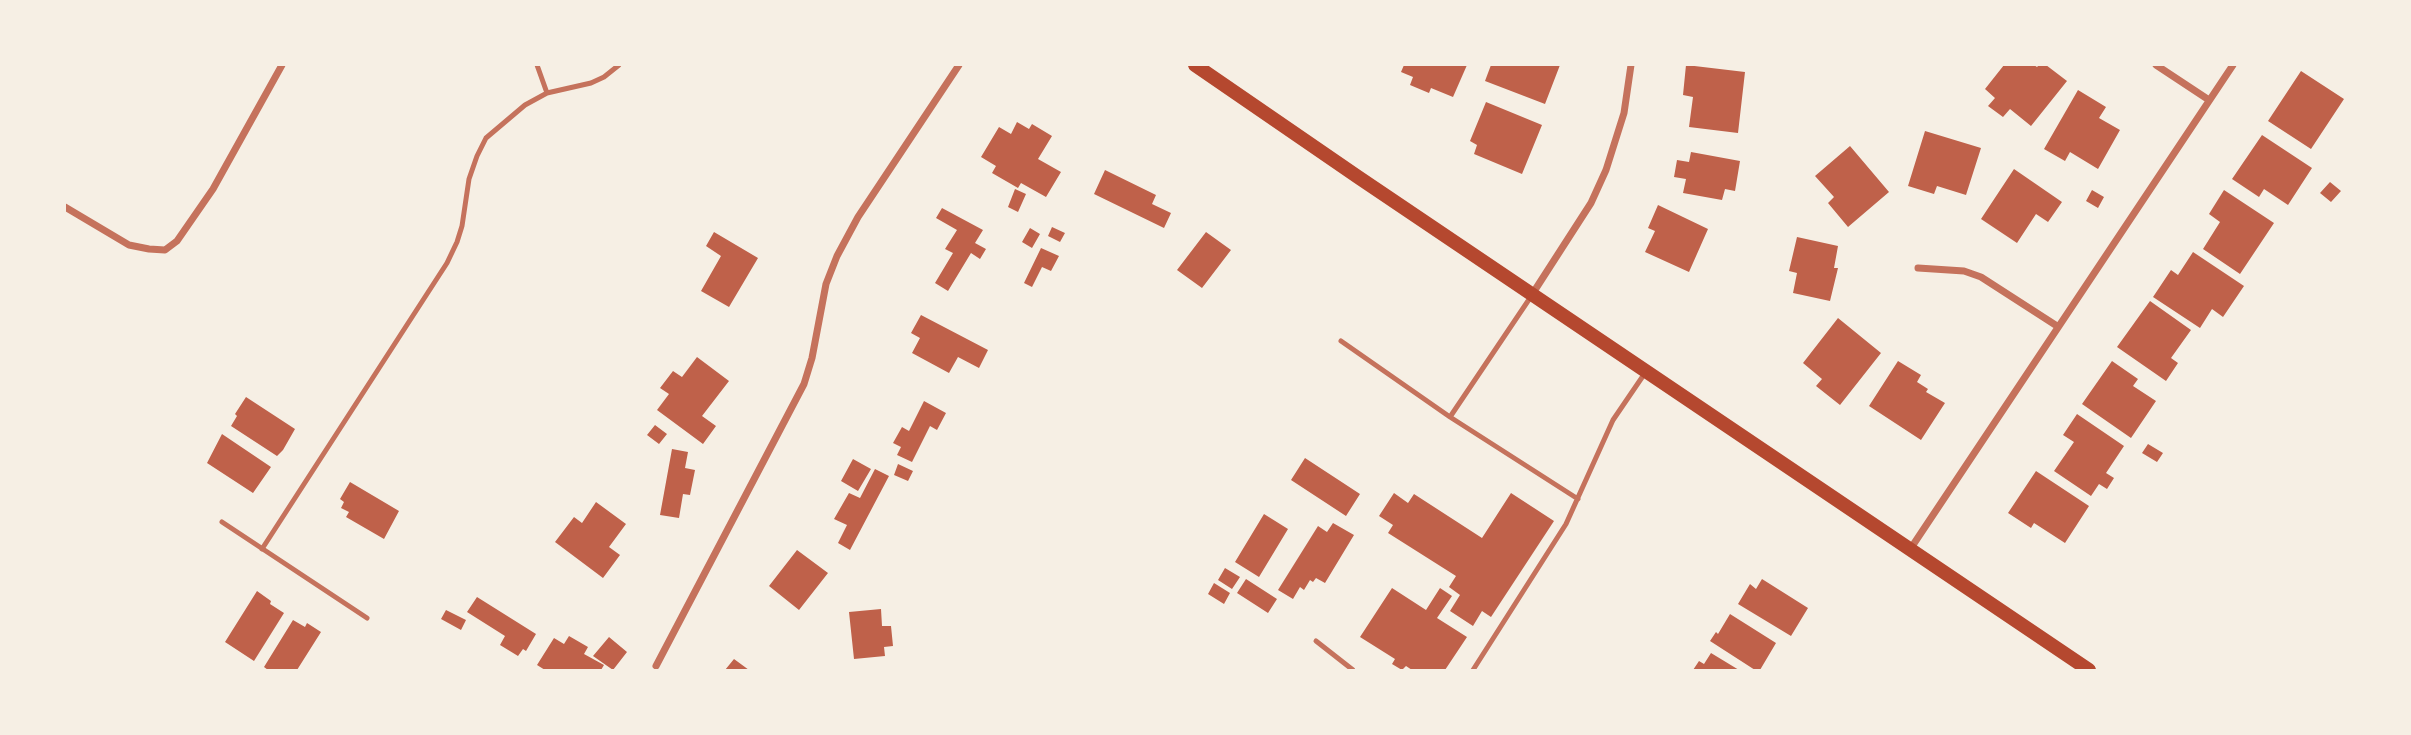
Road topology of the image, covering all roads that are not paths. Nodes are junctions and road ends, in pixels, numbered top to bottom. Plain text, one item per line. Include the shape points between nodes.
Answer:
1 (282, 65) edge
2 (537, 65) edge
3 (619, 65) edge
4 (959, 65) edge
5 (1195, 65) edge
6 (1631, 65) edge
7 (2156, 65) edge
8 (2233, 65) edge
9 (547, 93) junction
10 (2209, 100) junction
11 (65, 207) edge
12 (1918, 268) dead end
13 (1533, 293) junction
14 (2057, 326) junction
15 (1341, 341) dead end
16 (1646, 370) junction
17 (1450, 417) junction
18 (1578, 499) junction
19 (222, 522) dead end
20 (1910, 548) junction
21 (262, 549) junction
22 (367, 618) dead end
23 (1316, 640) dead end
24 (656, 666) dead end
25 (1353, 670) edge
26 (1473, 670) edge
27 (2089, 670) edge

1 - 11 street via 213,189 177,241 165,250 129,245
2 - 9 lane
3 - 9 lane via 591,83
4 - 24 street via 837,256 826,284 804,384
5 - 13 main road
6 - 13 street via 1624,113 1606,170 1591,203
7 - 10 street
8 - 10 street
9 - 21 lane via 486,138 469,179 460,234 447,263
10 - 14 street
12 - 14 street via 1964,271 1981,277
13 - 16 main road
13 - 17 lane
14 - 20 street
15 - 17 lane
16 - 18 lane via 1613,420
16 - 20 main road
17 - 18 lane
18 - 26 lane
19 - 21 lane
20 - 27 main road
21 - 22 lane
23 - 25 lane

